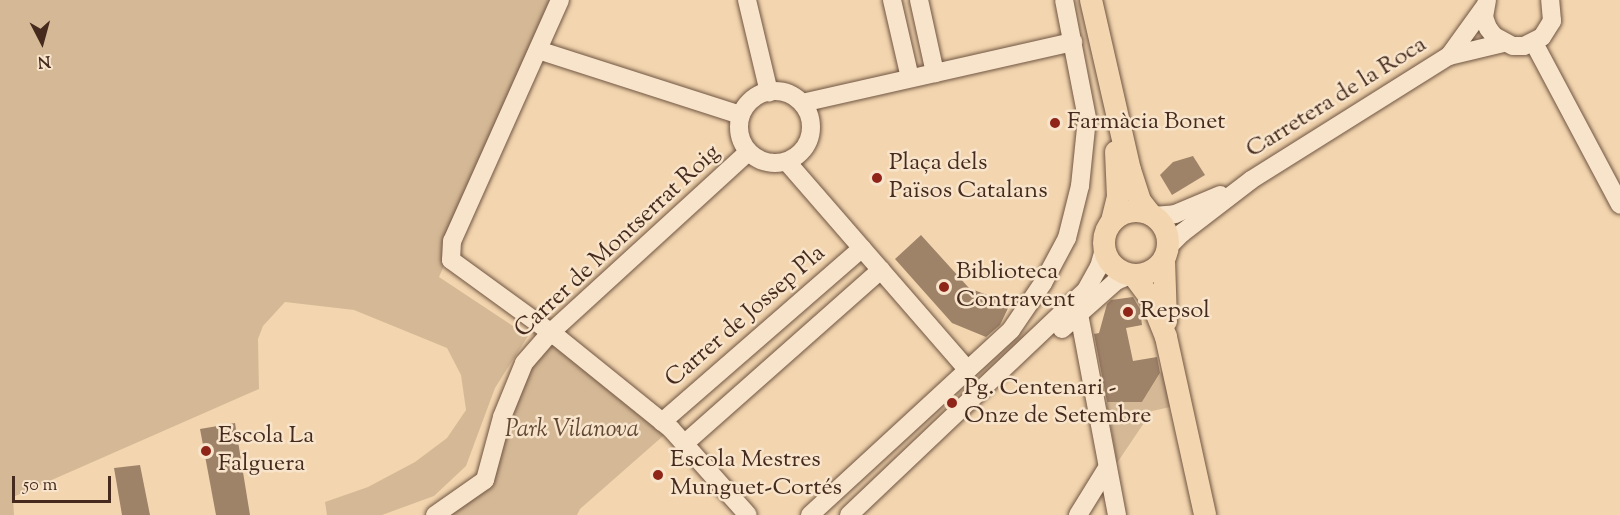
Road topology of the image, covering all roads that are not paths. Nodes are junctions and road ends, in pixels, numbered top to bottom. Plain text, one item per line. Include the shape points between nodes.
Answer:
1 (560, 0) edge
2 (747, 0) edge
3 (892, 0) edge
4 (919, 0) edge
5 (1064, 0) edge
6 (1091, 0) edge
7 (1486, 3) edge
8 (1555, 4) edge
9 (1073, 42) junction
10 (1503, 43) junction
11 (1534, 43) junction
12 (538, 50) junction
13 (1449, 56) junction
14 (935, 73) junction
15 (910, 78) junction
16 (769, 92) junction
17 (802, 103) junction
18 (1114, 105) junction
19 (741, 115) junction
20 (748, 152) junction
21 (788, 162) junction
22 (1251, 180) junction
23 (1620, 205) edge
24 (1152, 215) junction
25 (1112, 221) junction
26 (862, 248) junction
27 (1104, 249) junction
28 (1166, 253) junction
29 (881, 270) junction
30 (1132, 276) junction
31 (1079, 314) junction
32 (550, 333) junction
33 (1166, 337) junction
34 (967, 369) junction
35 (662, 422) junction
36 (684, 444) junction
37 (1107, 468) junction
38 (872, 494) junction
39 (435, 515) edge
40 (748, 515) edge
41 (810, 515) edge
42 (849, 515) edge
43 (1078, 515) edge
44 (1117, 515) edge
45 (1205, 515) edge

1 - 12 street
2 - 16 street
3 - 15 street
4 - 14 street
5 - 9 street
6 - 18 main road
7 - 10 street via 1488,27
7 - 13 street, Carretera de la Roca
8 - 11 street via 1548,29
9 - 14 street
9 - 34 street via 1087,118 1080,186 1067,238 1011,330
10 - 11 street, Carretera de la Roca
10 - 13 street, Carretera de la Roca
11 - 23 street
12 - 19 street
12 - 32 street via 452,241 451,260
13 - 22 street, Carretera de la Roca
14 - 15 street
15 - 17 street
16 - 17 street via 787,93
16 - 19 street via 755,97
17 - 21 street via 808,110 812,131 807,146
18 - 24 main road via 1134,185 1140,201
18 - 25 main road via 1118,197
19 - 20 street via 740,135
20 - 21 street via 770,164
20 - 32 street, Carrer de Montserrat Roig
21 - 26 street
22 - 24 street, Carretera de la Roca via 1191,208
22 - 28 street, Carretera de la Roca via 1182,233
24 - 25 main road via 1133,211
24 - 28 main road via 1167,234
25 - 27 main road via 1105,234
26 - 29 street
26 - 35 street, Carrer de Jossep Pla
27 - 30 main road via 1115,268
27 - 38 street via 1086,290
28 - 30 main road via 1150,273
28 - 33 main road
29 - 34 street
29 - 36 street
30 - 31 street via 1116,281
30 - 33 main road via 1150,297
31 - 37 street
31 - 38 street via 928,450
32 - 35 street
32 - 39 street, Carrer de Montserrat Roig via 524,363 502,417 485,480
33 - 45 main road
34 - 41 street
35 - 36 street
36 - 40 street
37 - 43 street
37 - 44 street
38 - 42 street

